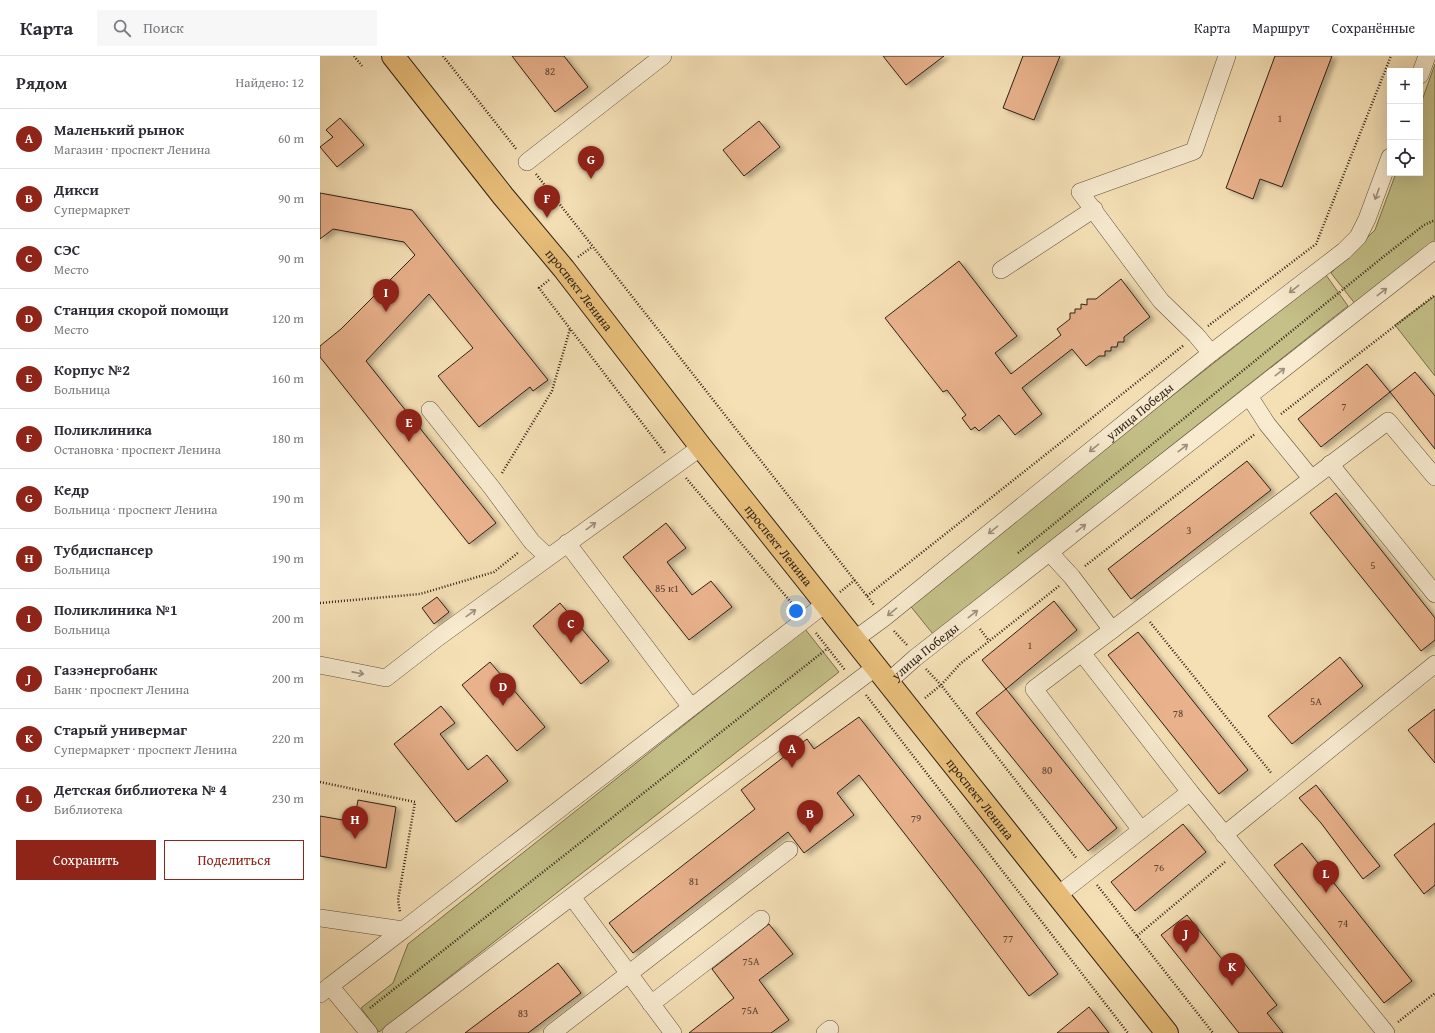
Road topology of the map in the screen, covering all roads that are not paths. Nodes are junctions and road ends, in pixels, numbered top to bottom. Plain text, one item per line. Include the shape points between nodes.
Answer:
1 (393, 56) edge
2 (663, 56) edge
3 (1227, 56) edge
4 (1427, 56) edge
5 (1423, 68) edge
6 (527, 162) dead end
7 (1387, 165) edge
8 (1094, 210) junction
9 (1435, 250) edge
10 (1001, 270) dead end
11 (1211, 353) junction
12 (1249, 396) junction
13 (430, 410) dead end
14 (701, 447) junction
15 (1330, 464) junction
16 (1435, 477) edge
17 (1311, 478) junction
18 (567, 543) junction
19 (1050, 553) junction
20 (548, 557) junction
21 (1435, 594) edge
22 (825, 604) junction
23 (1112, 630) junction
24 (854, 640) junction
25 (1082, 653) junction
26 (1435, 664) edge
27 (320, 665) edge
28 (882, 675) junction
29 (691, 707) junction
30 (1190, 792) junction
31 (1141, 830) junction
32 (1224, 835) junction
33 (789, 850) dead end
34 (1058, 896) junction
35 (572, 897) junction
36 (320, 918) edge
37 (761, 919) dead end
38 (403, 930) junction
39 (629, 974) junction
40 (325, 990) edge
41 (651, 1004) junction
42 (369, 1033) edge
43 (391, 1033) edge
44 (552, 1033) edge
45 (672, 1033) edge
46 (1167, 1033) edge
47 (1385, 1033) edge

1 - 14 main road, проспект Ленина via 564,269
2 - 6 street
3 - 8 street via 1194,151 1080,192
4 - 5 street
7 -> 11 street, улица Победы via 1368,219 1358,237 1344,251
8 - 10 street
8 - 11 street via 1161,301
12 -> 9 street, улица Победы
11 -> 24 street, улица Победы
12 - 17 street via 1267,424
19 -> 12 street, улица Победы
13 - 20 street via 532,542
18 -> 14 street
14 - 22 main road, проспект Ленина
15 - 16 street via 1388,420
15 - 17 street
15 - 21 street
17 - 23 street
18 - 20 street
18 - 29 street
19 - 23 street via 1072,576
28 -> 19 street, улица Победы via 916,658
27 -> 20 street via 386,678
22 - 24 main road, проспект Ленина
22 - 29 street
23 - 25 street
24 - 28 main road, проспект Ленина
25 - 30 street
25 - 31 street via 1034,689
26 - 32 street
28 - 34 main road, проспект Ленина
28 - 35 street, улица Победы via 855,682
29 - 38 street
30 - 31 street
30 - 32 street
31 - 34 street
32 - 47 street
33 - 39 street
34 - 46 main road, проспект Ленина
35 - 39 street
35 - 43 street, улица Победы
36 - 38 street
37 - 41 street
38 - 40 street
39 - 41 street
39 - 44 street
40 - 42 street via 357,1018
41 - 45 street

